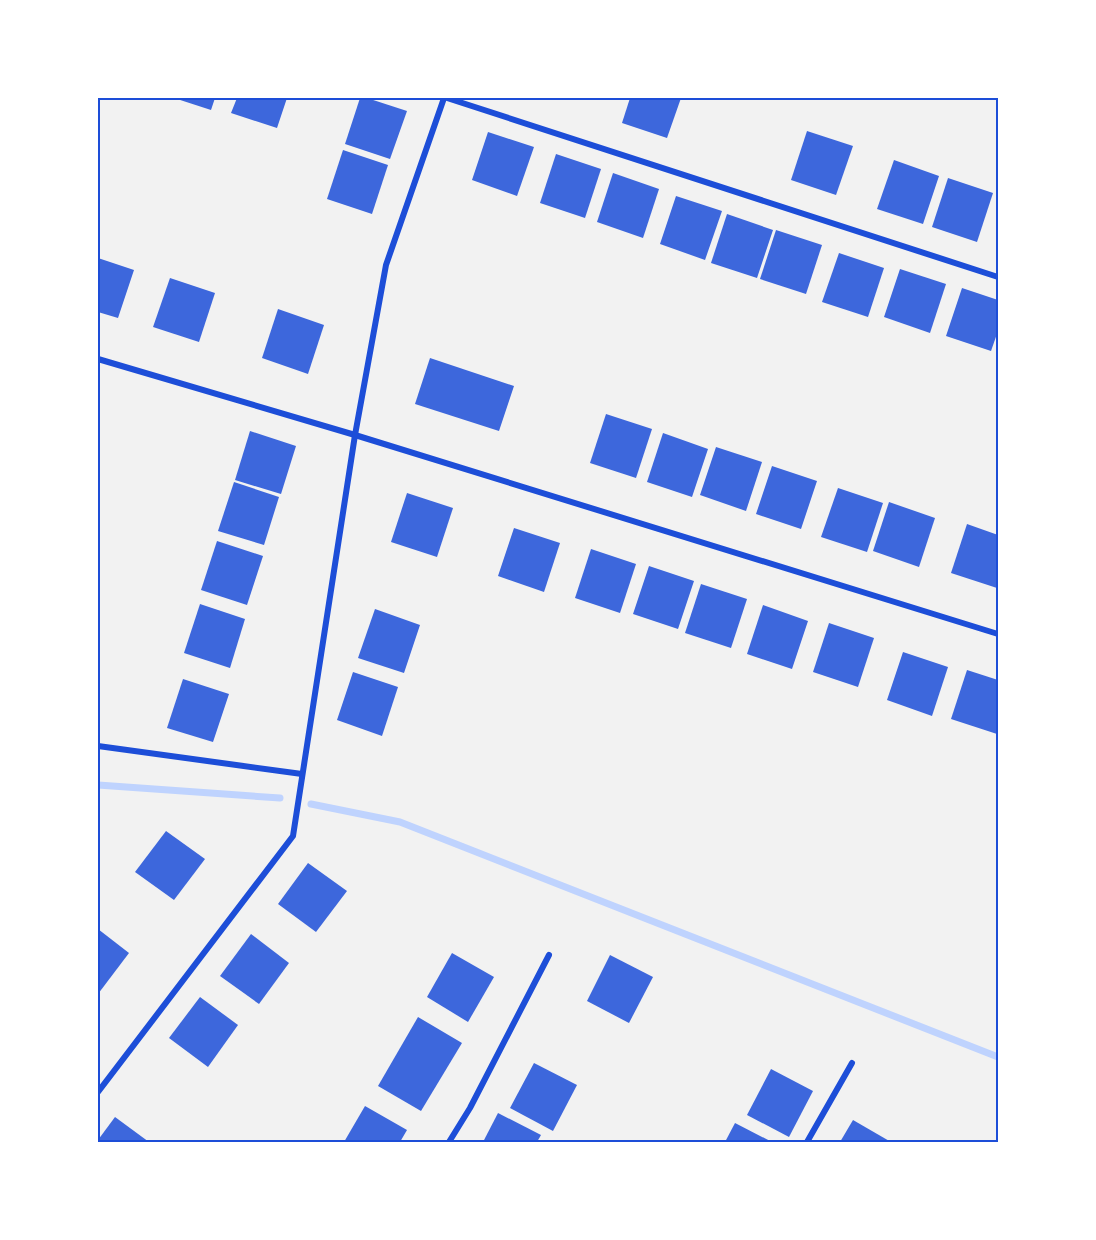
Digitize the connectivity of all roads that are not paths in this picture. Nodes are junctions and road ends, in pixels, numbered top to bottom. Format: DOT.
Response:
graph roads {
  1 [pos="445,98"];
  2 [pos="999,277"];
  3 [pos="98,359"];
  4 [pos="355,435"];
  5 [pos="999,634"];
  6 [pos="98,746"];
  7 [pos="302,774"];
  8 [pos="549,955"];
  9 [pos="852,1063"];
  10 [pos="98,1092"];
  11 [pos="449,1143"];
  12 [pos="807,1143"];
  1 -- 2 [label="street"];
  1 -- 4 [label="street"];
  3 -- 4 [label="street"];
  4 -- 5 [label="street"];
  4 -- 7 [label="street"];
  6 -- 7 [label="street"];
  7 -- 10 [label="street"];
  8 -- 11 [label="street"];
  9 -- 12 [label="street"];
}
